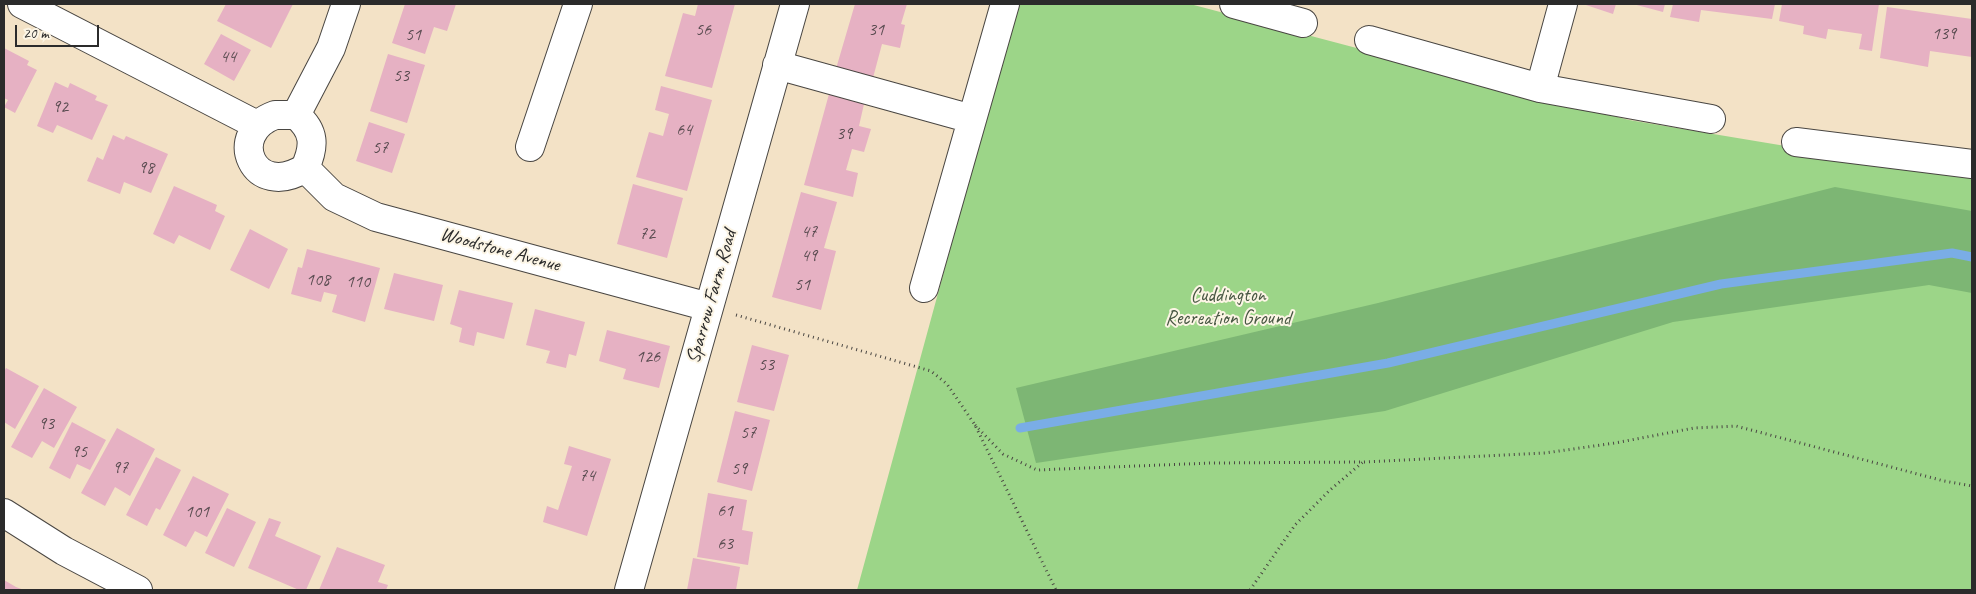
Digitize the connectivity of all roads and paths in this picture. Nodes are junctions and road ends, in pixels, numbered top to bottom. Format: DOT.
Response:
graph roads {
  1 [pos="22,4"];
  2 [pos="346,4"];
  3 [pos="578,4"];
  4 [pos="1005,4"];
  5 [pos="1234,4"];
  6 [pos="1563,4"];
  7 [pos="790,5"];
  8 [pos="1303,23"];
  9 [pos="1369,40"];
  10 [pos="777,65"];
  11 [pos="1540,88"];
  12 [pos="296,115"];
  13 [pos="972,119"];
  14 [pos="1711,119"];
  15 [pos="257,125"];
  16 [pos="1796,142"];
  17 [pos="530,147"];
  18 [pos="1972,164"];
  19 [pos="305,168"];
  20 [pos="924,288"];
  21 [pos="709,307"];
  22 [pos="975,425"];
  23 [pos="1363,462"];
  24 [pos="1972,486"];
  25 [pos="4,513"];
  26 [pos="138,590"];
  27 [pos="629,590"];
  28 [pos="1056,590"];
  29 [pos="1250,590"];
  1 -- 15 [label="street"];
  2 -- 12 [label="street"];
  3 -- 17 [label="street"];
  4 -- 13 [label="street"];
  5 -- 8 [label="street"];
  6 -- 11 [label="street"];
  7 -- 10 [label="street, Sparrow Farm Road"];
  9 -- 11 [label="street"];
  10 -- 13 [label="street"];
  10 -- 21 [label="street, Sparrow Farm Road"];
  11 -- 14 [label="street"];
  12 -- 15 [label="street"];
  12 -- 19 [label="street"];
  13 -- 20 [label="street"];
  15 -- 19 [label="street"];
  16 -- 18 [label="street"];
  19 -- 21 [label="street, Woodstone Avenue"];
  21 -- 22 [label="path"];
  21 -- 27 [label="street, Sparrow Farm Road"];
  22 -- 23 [label="path"];
  22 -- 28 [label="path"];
  23 -- 24 [label="path"];
  23 -- 29 [label="path"];
  25 -- 26 [label="street"];
}
